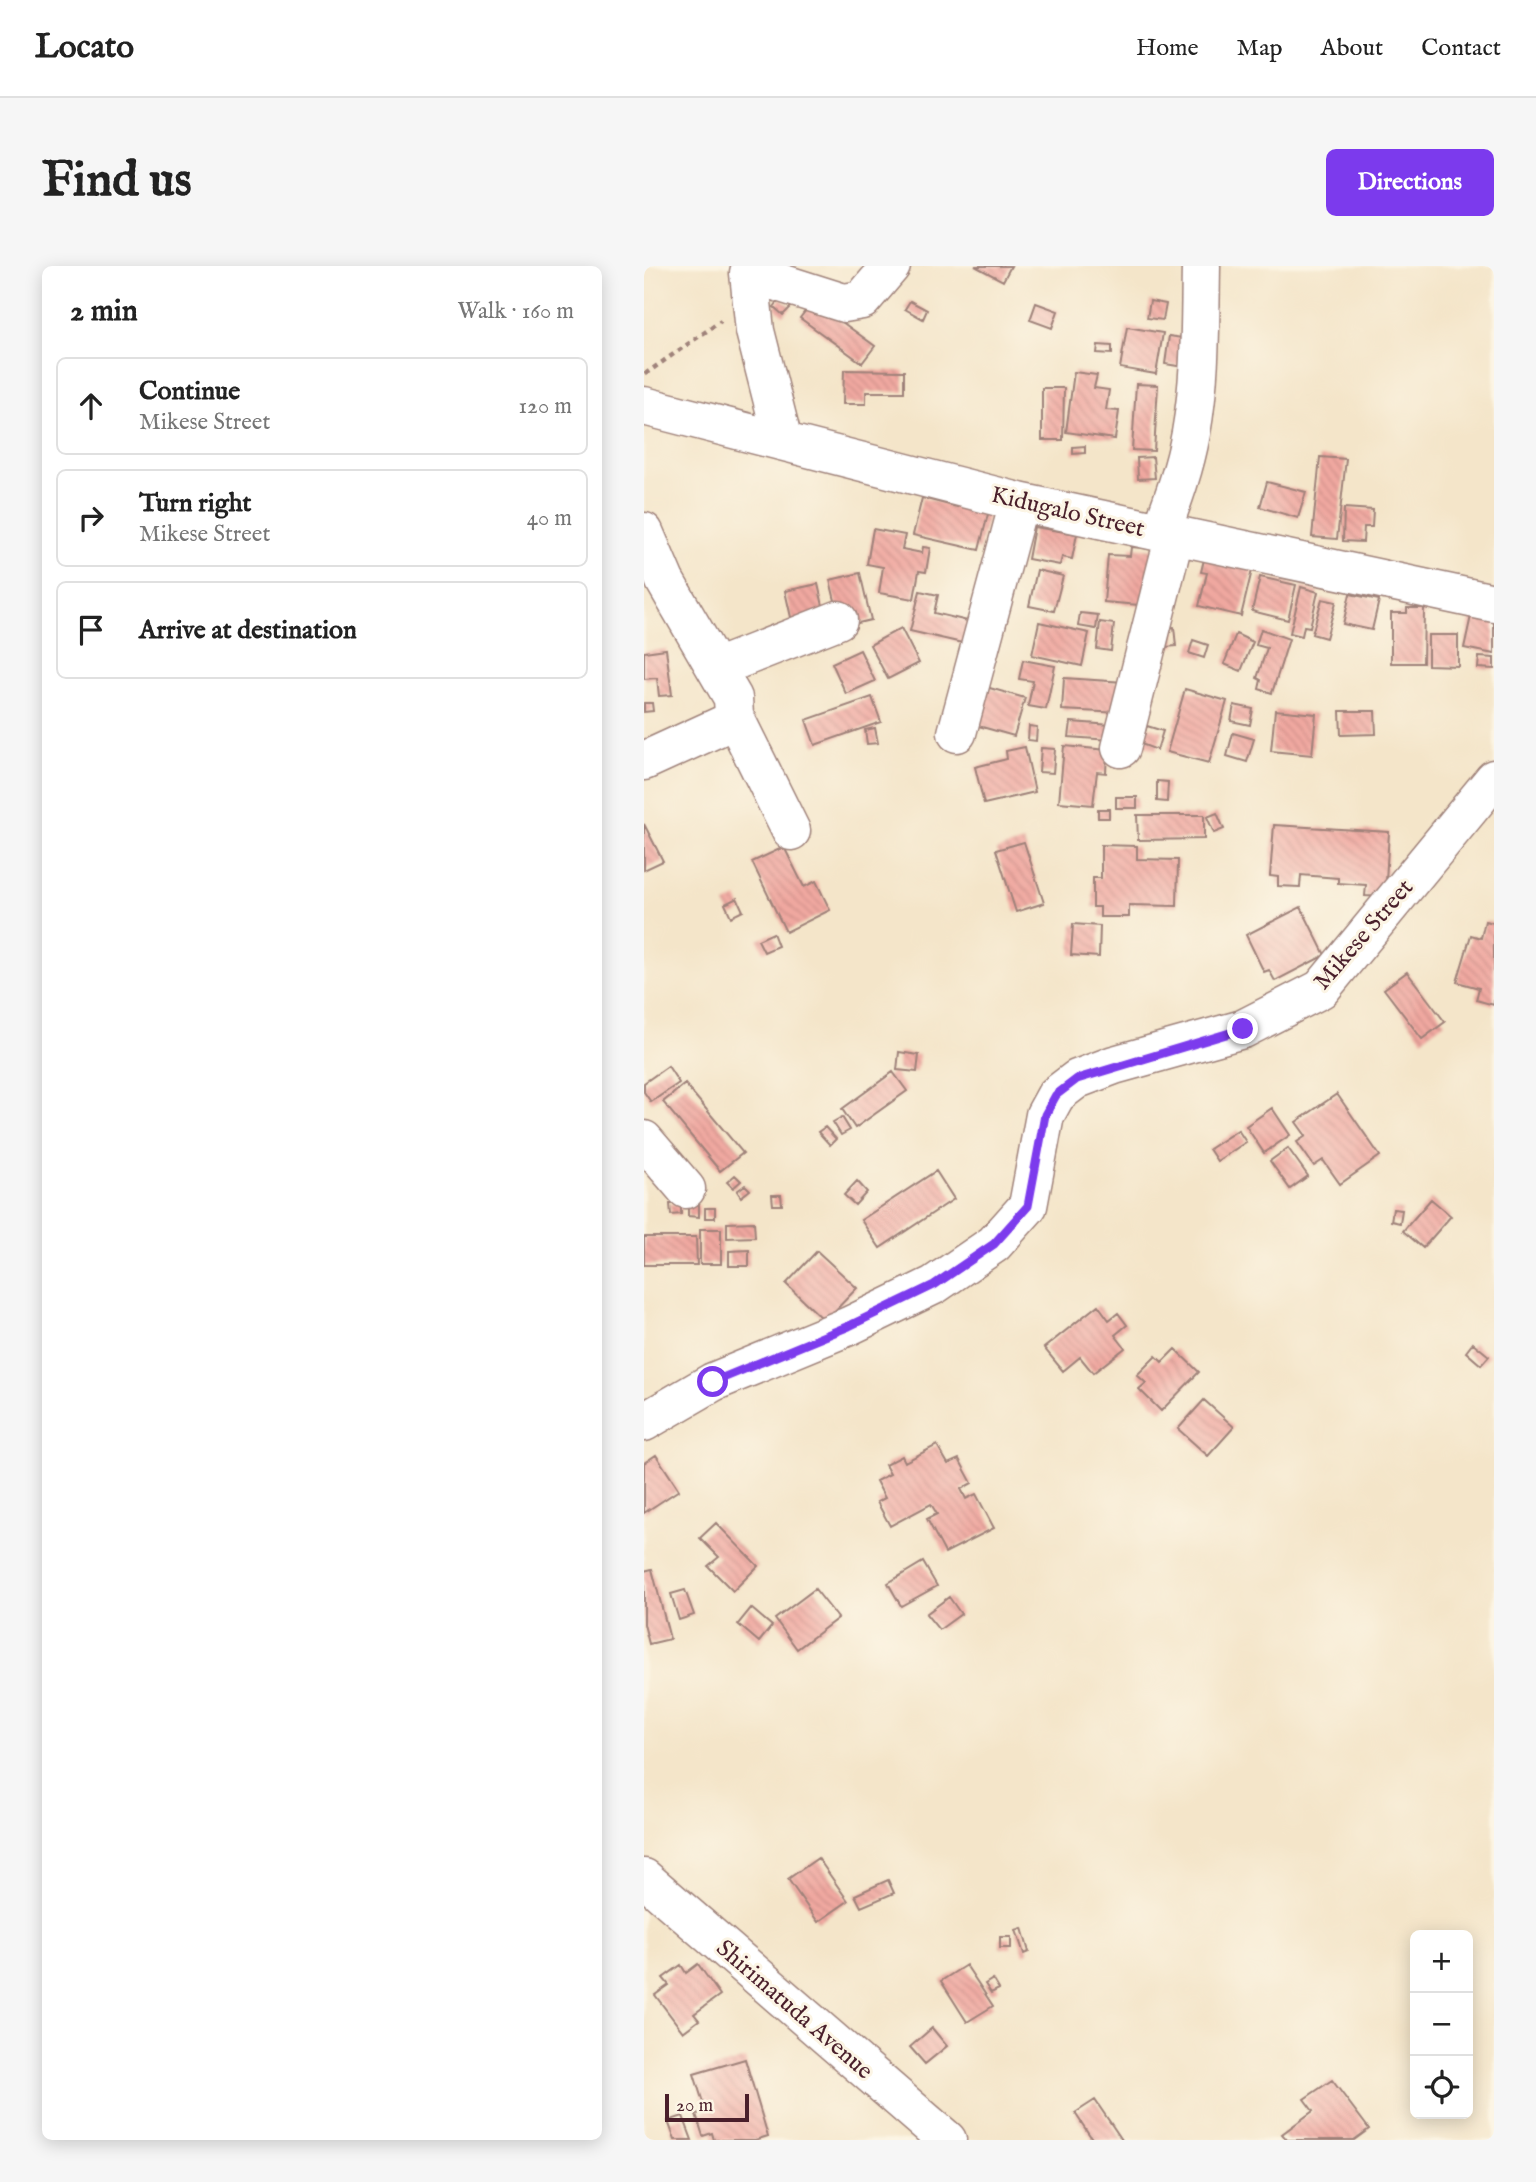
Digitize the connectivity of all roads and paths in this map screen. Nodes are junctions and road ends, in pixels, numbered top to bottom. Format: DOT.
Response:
graph roads {
  1 [pos="891,266"];
  2 [pos="1201,266"];
  3 [pos="750,279"];
  4 [pos="644,374"];
  5 [pos="644,406"];
  6 [pos="783,441"];
  7 [pos="1019,502"];
  8 [pos="644,532"];
  9 [pos="1168,533"];
  10 [pos="1494,603"];
  11 [pos="838,620"];
  12 [pos="716,668"];
  13 [pos="734,716"];
  14 [pos="957,733"];
  15 [pos="1121,748"];
  16 [pos="644,761"];
  17 [pos="1494,779"];
  18 [pos="791,831"];
  19 [pos="644,1140"];
  20 [pos="686,1189"];
  21 [pos="644,1423"];
  22 [pos="651,1897"];
  23 [pos="931,2137"];
  1 -- 3 [label="street"];
  2 -- 9 [label="street"];
  3 -- 4 [label="path"];
  3 -- 6 [label="street"];
  5 -- 6 [label="street, Kidugalo Street"];
  6 -- 7 [label="street, Kidugalo Street"];
  7 -- 9 [label="street, Kidugalo Street"];
  7 -- 14 [label="street"];
  8 -- 12 [label="street"];
  9 -- 10 [label="street, Kidugalo Street"];
  9 -- 15 [label="street"];
  11 -- 12 [label="street"];
  12 -- 13 [label="street"];
  13 -- 16 [label="street"];
  13 -- 18 [label="street"];
  17 -- 21 [label="street, Mikese Street"];
  19 -- 20 [label="street"];
  22 -- 23 [label="street, Shirimatuda Avenue"];
}
